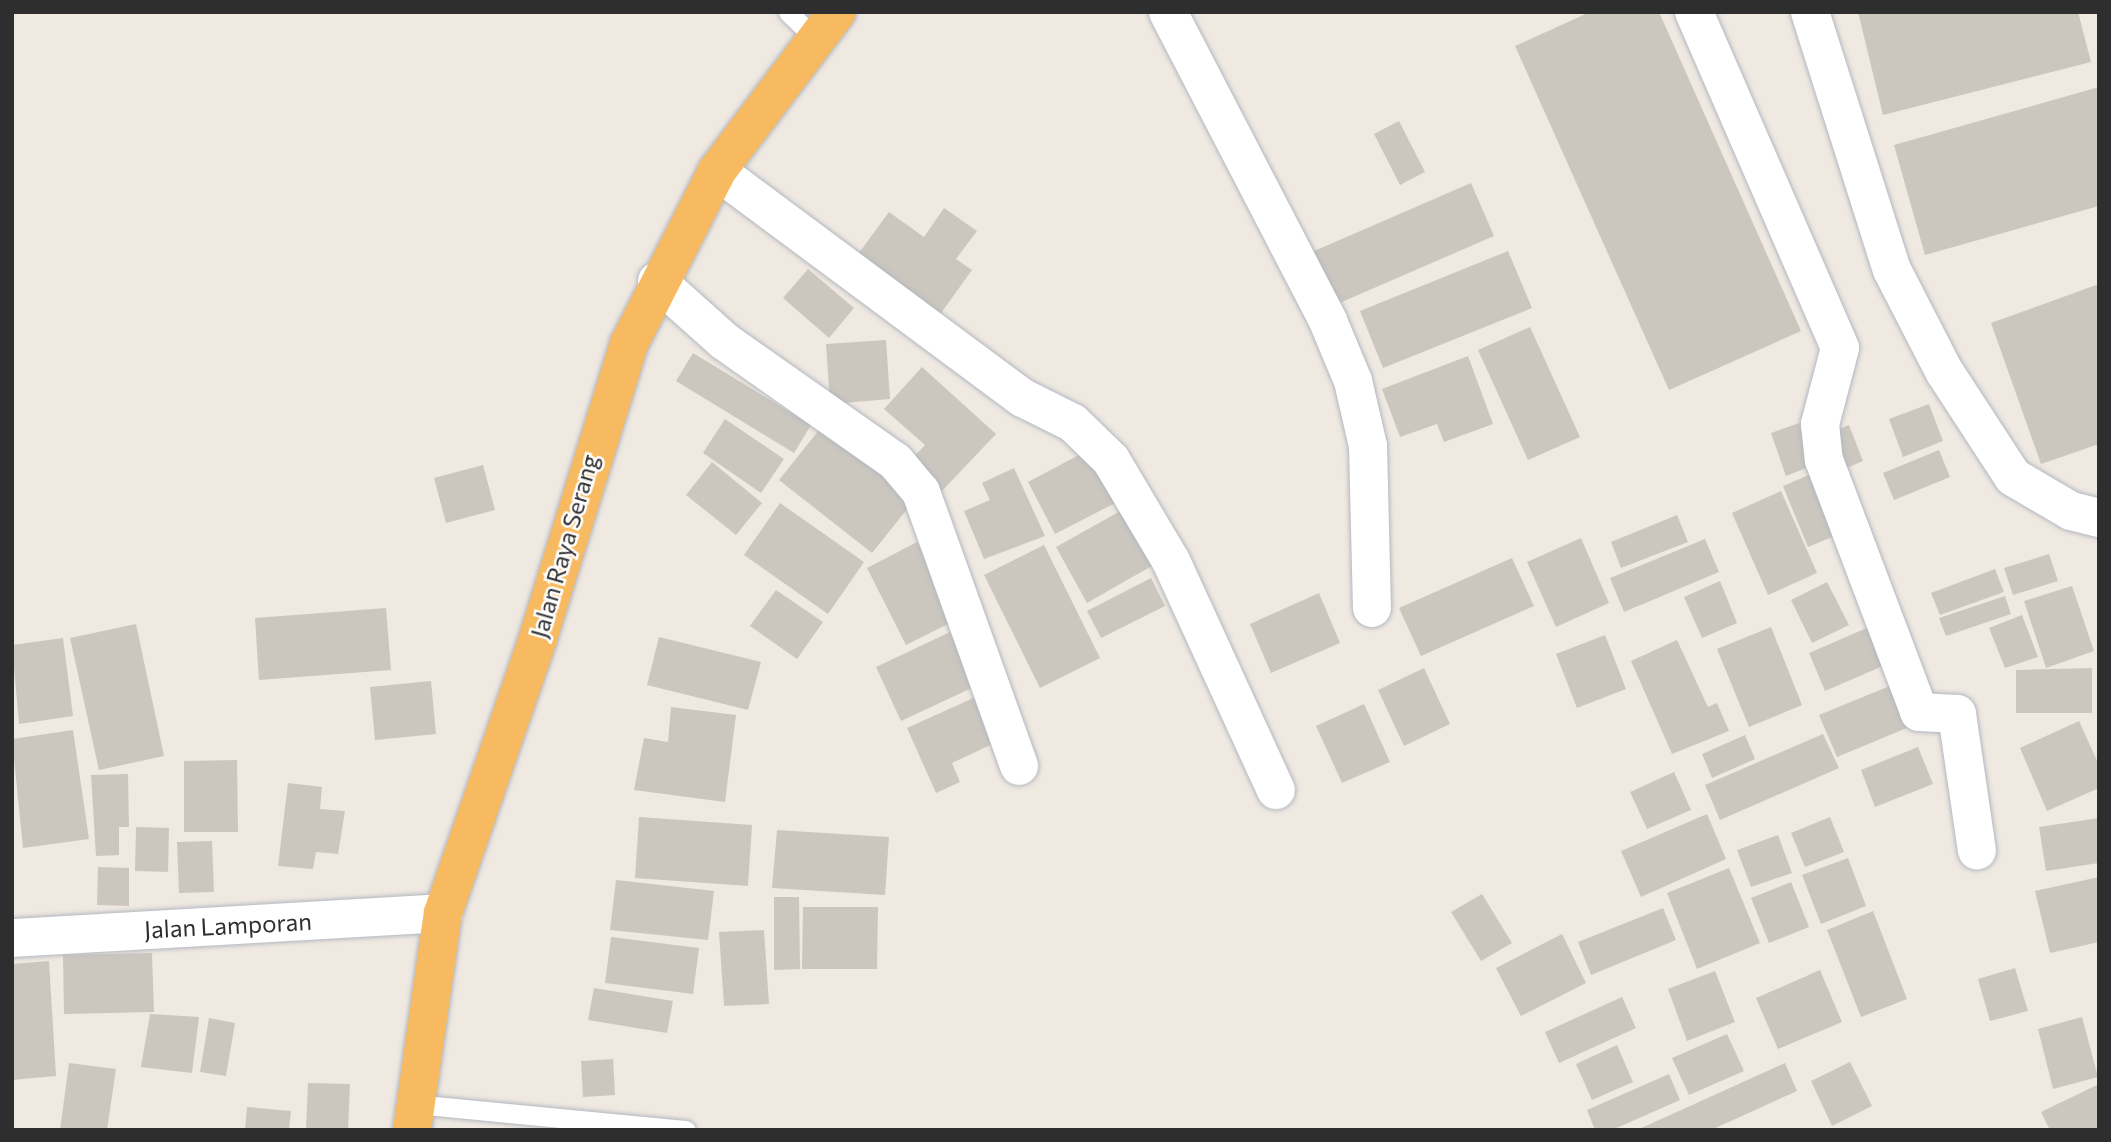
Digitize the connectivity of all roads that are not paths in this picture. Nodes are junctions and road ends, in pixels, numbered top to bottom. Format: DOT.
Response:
graph roads {
  1 [pos="788,12"];
  2 [pos="1168,12"];
  3 [pos="1694,12"];
  4 [pos="1810,12"];
  5 [pos="826,25"];
  6 [pos="717,171"];
  7 [pos="657,281"];
  8 [pos="2099,517"];
  9 [pos="1372,608"];
  10 [pos="1018,765"];
  11 [pos="1276,790"];
  12 [pos="1977,851"];
  13 [pos="443,913"];
  14 [pos="12,938"];
  15 [pos="413,1117"];
  16 [pos="686,1130"];
  1 -- 5 [label="lane"];
  2 -- 9 [label="street"];
  3 -- 12 [label="street"];
  4 -- 8 [label="street"];
  5 -- 6 [label="highway, Jalan Raya Serang"];
  6 -- 7 [label="highway, Jalan Raya Serang"];
  6 -- 11 [label="street"];
  7 -- 10 [label="street"];
  7 -- 13 [label="highway, Jalan Raya Serang"];
  13 -- 14 [label="street, Jalan Lamporan"];
  13 -- 15 [label="highway, Jalan Raya Serang"];
  15 -- 16 [label="lane"];
}
